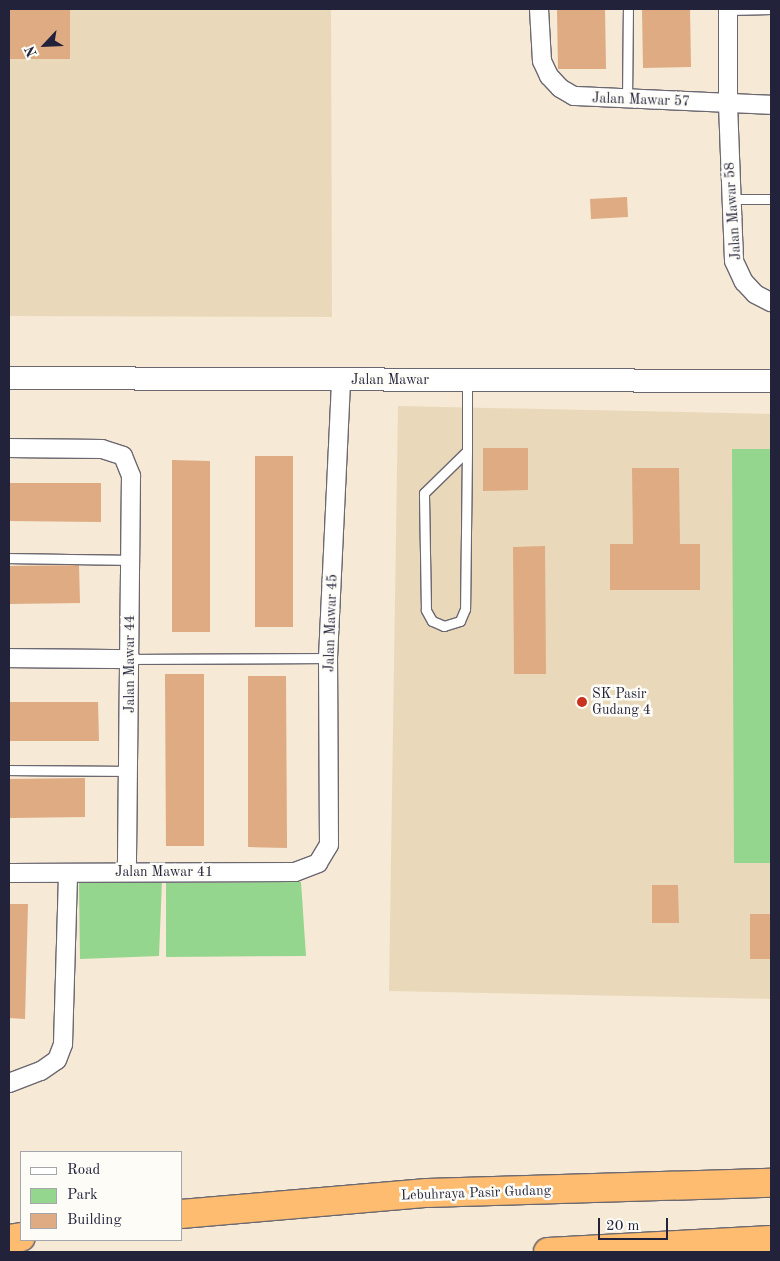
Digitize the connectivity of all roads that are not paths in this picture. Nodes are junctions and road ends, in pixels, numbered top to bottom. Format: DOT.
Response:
graph roads {
  1 [pos="540,9"];
  2 [pos="628,9"];
  3 [pos="728,9"];
  4 [pos="771,9"];
  5 [pos="627,100"];
  6 [pos="728,104"];
  7 [pos="771,105"];
  8 [pos="730,199"];
  9 [pos="771,199"];
  10 [pos="771,302"];
  11 [pos="9,378"];
  12 [pos="341,380"];
  13 [pos="467,380"];
  14 [pos="771,381"];
  15 [pos="9,448"];
  16 [pos="467,451"];
  17 [pos="9,558"];
  18 [pos="131,560"];
  19 [pos="9,658"];
  20 [pos="328,658"];
  21 [pos="131,660"];
  22 [pos="9,770"];
  23 [pos="129,771"];
  24 [pos="318,863"];
  25 [pos="127,872"];
  26 [pos="9,873"];
  27 [pos="68,873"];
  28 [pos="9,1083"];
  29 [pos="771,1183"];
  30 [pos="182,1214"];
  31 [pos="771,1240"];
  32 [pos="548,1252"];
  1 -- 5 [label="street, Jalan Mawar 57"];
  2 -- 5 [label="lane"];
  3 -- 4 [label="lane"];
  3 -- 6 [label="street, Jalan Mawar 58"];
  5 -- 6 [label="street, Jalan Mawar 57"];
  6 -- 7 [label="street, Jalan Mawar 57"];
  6 -- 8 [label="street, Jalan Mawar 58"];
  8 -- 9 [label="lane"];
  8 -- 10 [label="street, Jalan Mawar 58"];
  11 -- 12 [label="street, Jalan Mawar"];
  12 -- 13 [label="street, Jalan Mawar"];
  12 -- 20 [label="street, Jalan Mawar 45"];
  13 -- 14 [label="street, Jalan Mawar"];
  13 -- 16 [label="lane"];
  15 -- 18 [label="street, Jalan Mawar 44"];
  16 -- 16 [label="lane"];
  17 -- 18 [label="lane"];
  18 -- 21 [label="street, Jalan Mawar 44"];
  19 -- 21 [label="street"];
  20 -- 21 [label="lane"];
  20 -- 24 [label="street, Jalan Mawar 45"];
  21 -- 23 [label="street, Jalan Mawar 44"];
  22 -- 23 [label="lane"];
  23 -- 25 [label="street, Jalan Mawar 44"];
  24 -- 25 [label="street, Jalan Mawar 41"];
  25 -- 27 [label="street, Jalan Mawar 41"];
  26 -- 27 [label="street, Jalan Mawar 41"];
  27 -- 28 [label="street"];
  29 -- 30 [label="highway, Lebuhraya Pasir Gudang"];
  31 -- 32 [label="highway"];
}
